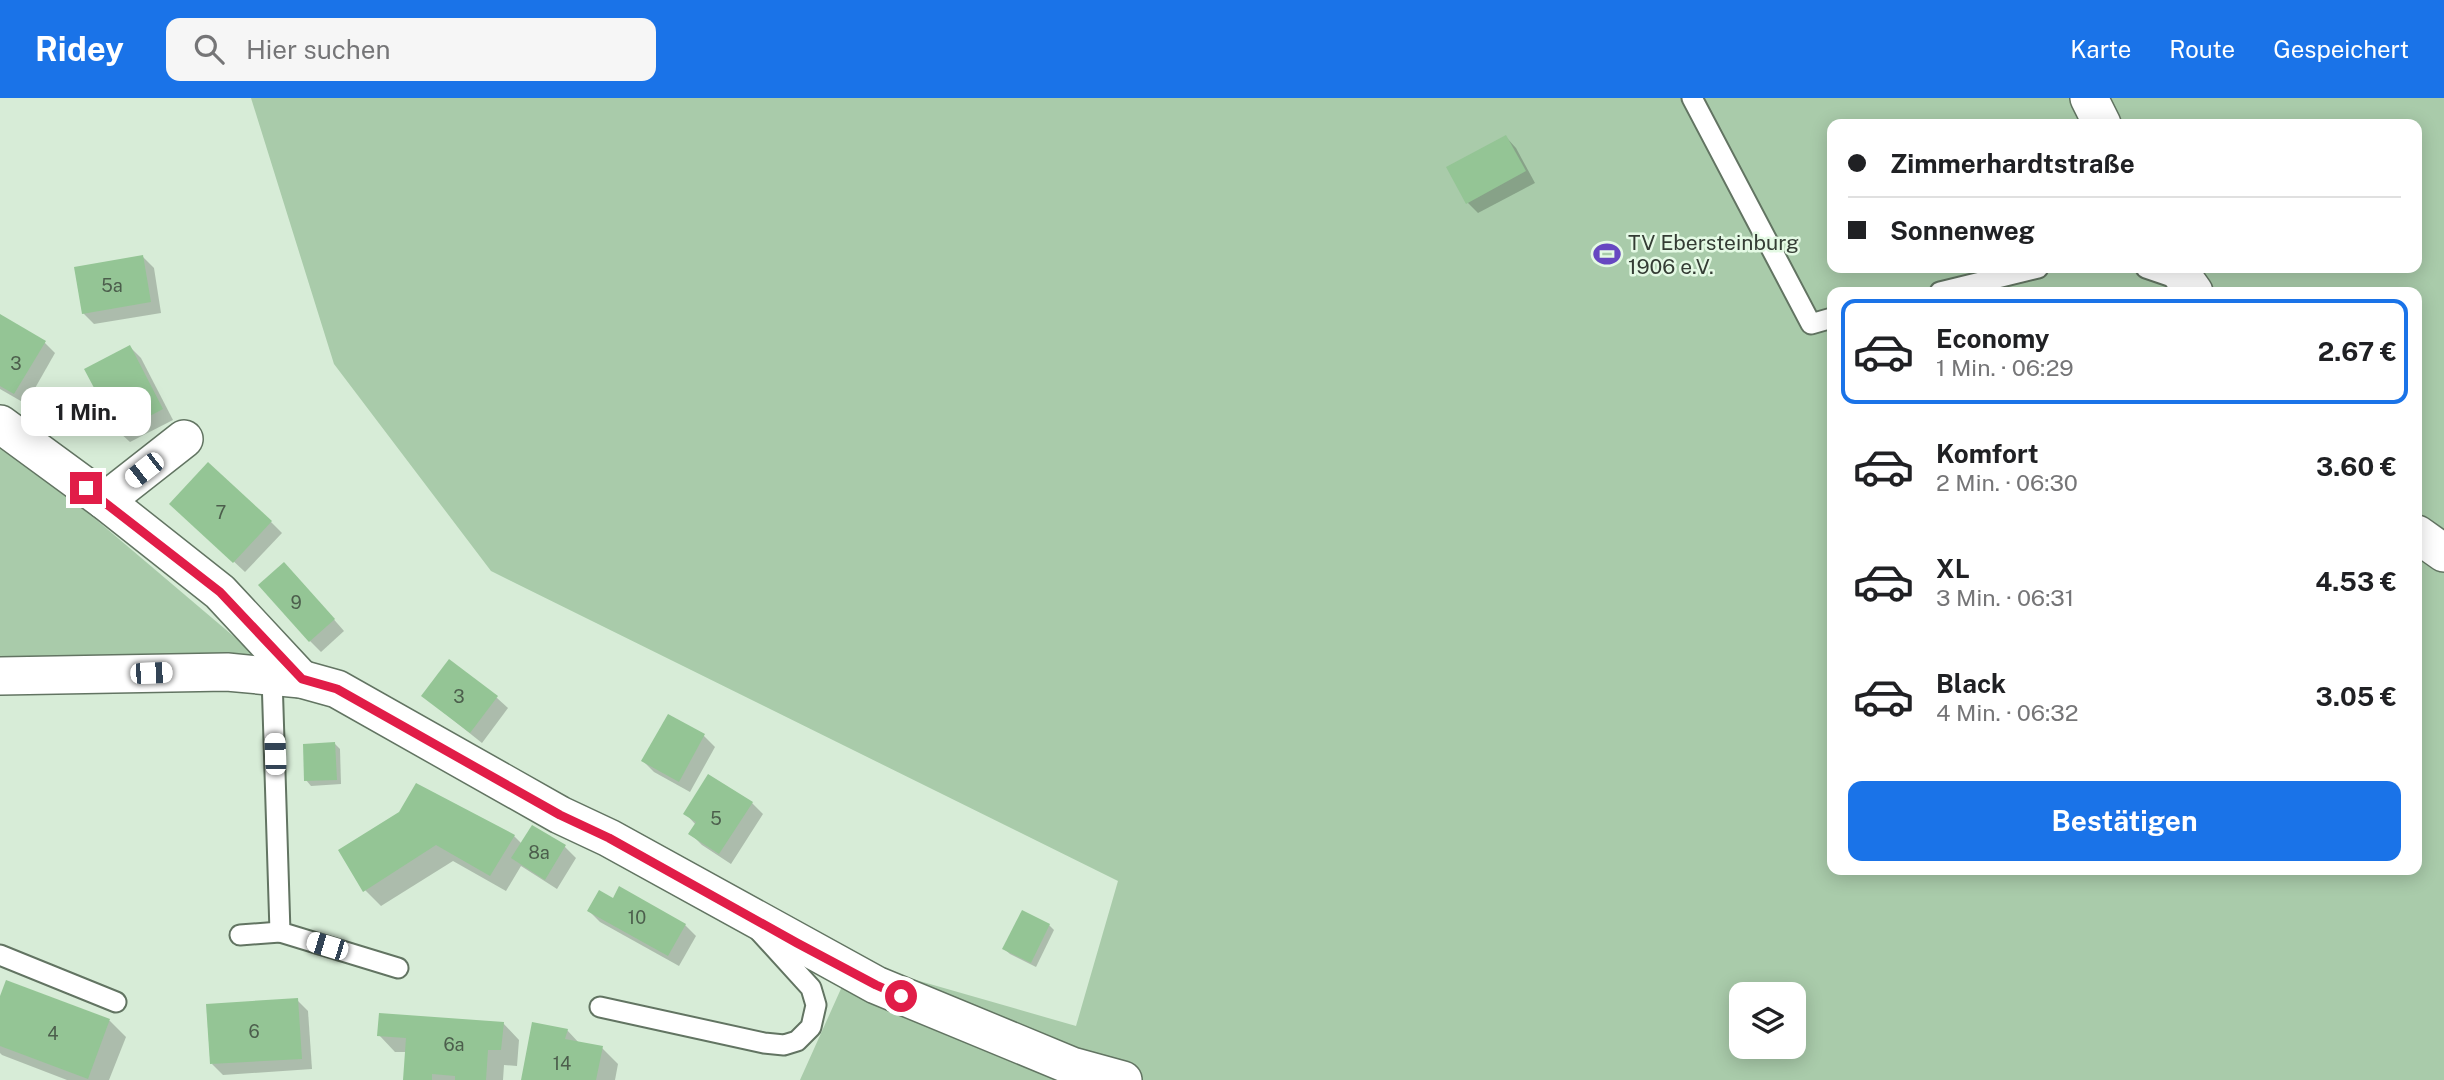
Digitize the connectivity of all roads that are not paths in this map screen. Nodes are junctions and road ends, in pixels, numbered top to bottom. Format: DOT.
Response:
graph roads {
  1 [pos="1692,98"];
  2 [pos="2088,98"];
  3 [pos="2099,119"];
  4 [pos="2018,273"];
  5 [pos="2161,273"];
  6 [pos="2185,281"];
  7 [pos="1960,287"];
  8 [pos="1827,319"];
  9 [pos="0,424"];
  10 [pos="184,439"];
  11 [pos="105,501"];
  12 [pos="2422,537"];
  13 [pos="2444,552"];
  14 [pos="0,676"];
  15 [pos="287,678"];
  16 [pos="737,908"];
  17 [pos="280,932"];
  18 [pos="240,935"];
  19 [pos="0,955"];
  20 [pos="398,968"];
  21 [pos="116,1002"];
  22 [pos="600,1007"];
  23 [pos="1123,1080"];
  1 -- 8 [label="lane"];
  2 -- 3 [label="street"];
  4 -- 7 [label="lane"];
  5 -- 6 [label="lane"];
  9 -- 11 [label="street"];
  10 -- 11 [label="street"];
  11 -- 15 [label="street"];
  12 -- 13 [label="street"];
  14 -- 15 [label="street"];
  15 -- 16 [label="street"];
  15 -- 17 [label="lane"];
  16 -- 22 [label="lane"];
  16 -- 23 [label="street"];
  17 -- 18 [label="lane"];
  17 -- 20 [label="lane"];
  19 -- 21 [label="lane"];
}
